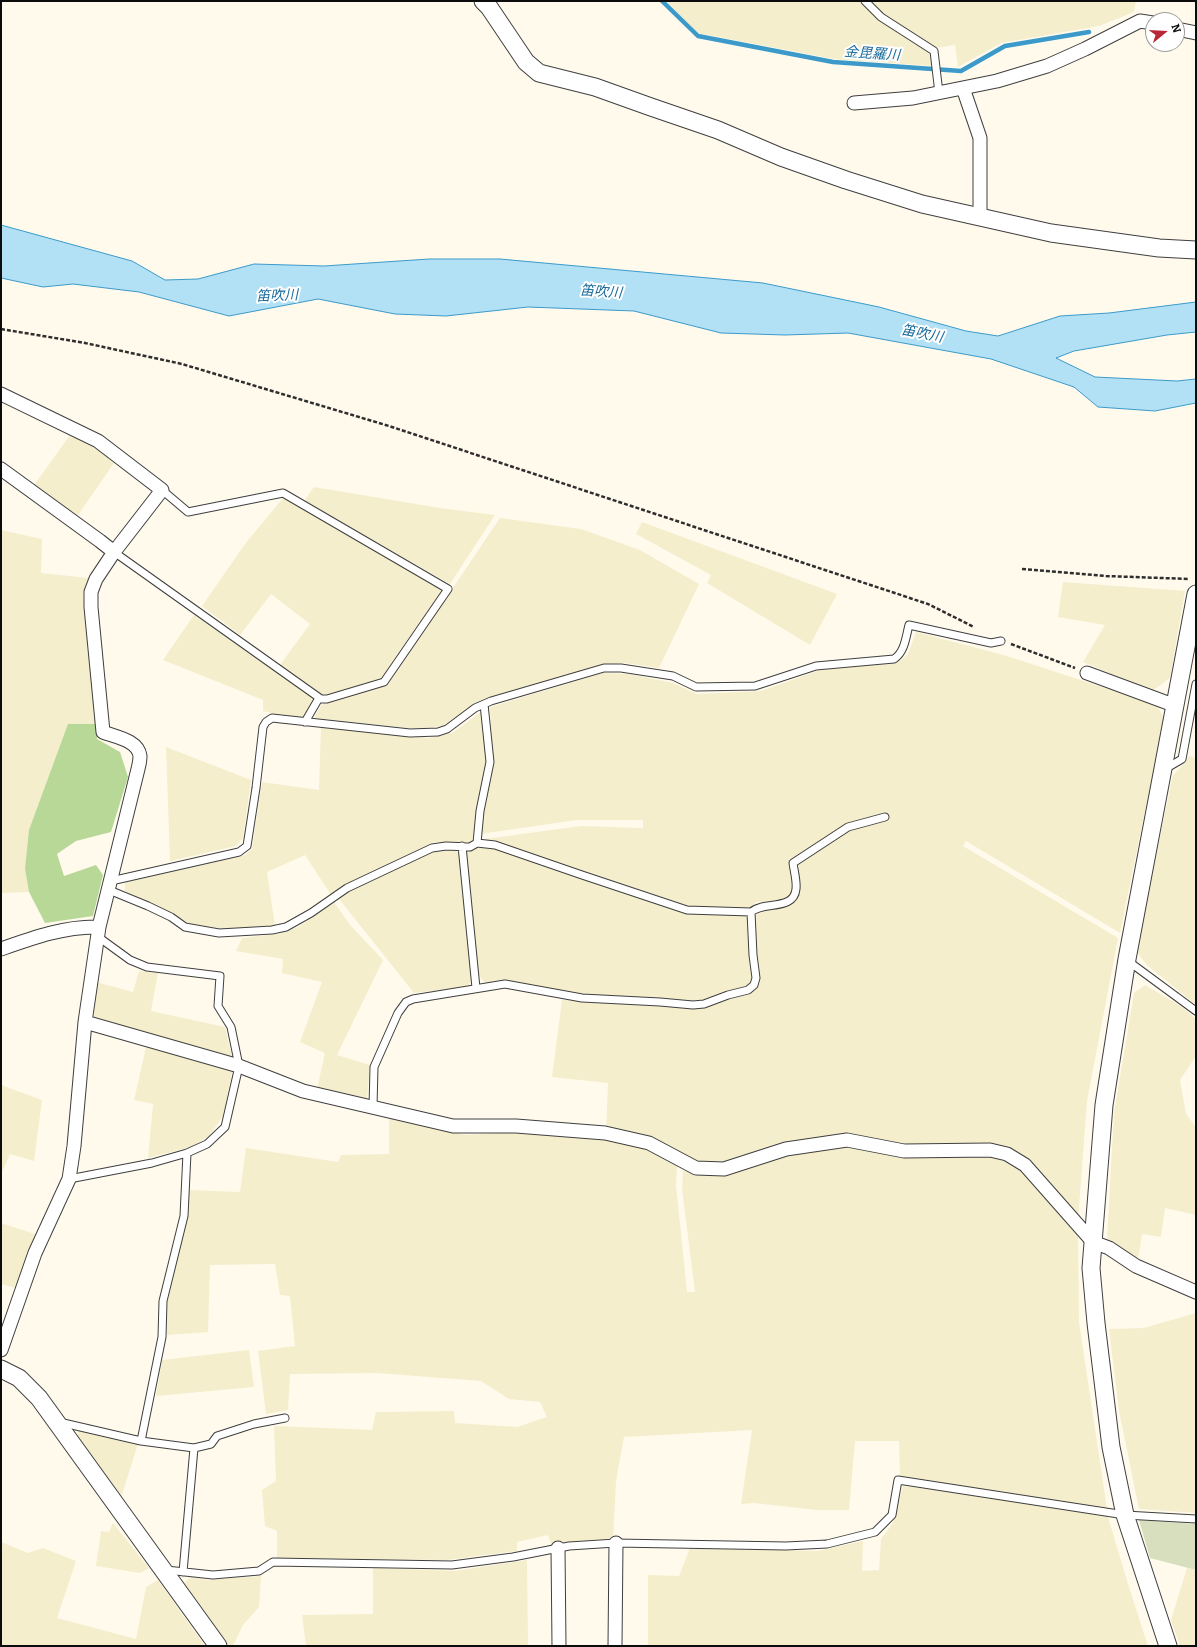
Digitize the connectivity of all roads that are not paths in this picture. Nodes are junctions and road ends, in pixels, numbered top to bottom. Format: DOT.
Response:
graph roads {
  1 [pos="482,1"];
  2 [pos="865,1"];
  3 [pos="1145,22"];
  4 [pos="1185,31"];
  5 [pos="1196,33"];
  6 [pos="963,88"];
  7 [pos="939,93"];
  8 [pos="854,103"];
  9 [pos="980,218"];
  10 [pos="1196,250"];
  11 [pos="1,394"];
  12 [pos="1,469"];
  13 [pos="162,490"];
  14 [pos="114,552"];
  15 [pos="1196,594"];
  16 [pos="1001,641"];
  17 [pos="1087,673"];
  18 [pos="1196,684"];
  19 [pos="318,698"];
  20 [pos="484,704"];
  21 [pos="1176,706"];
  22 [pos="306,722"];
  23 [pos="1163,770"];
  24 [pos="885,818"];
  25 [pos="477,843"];
  26 [pos="462,846"];
  27 [pos="110,885"];
  28 [pos="751,912"];
  29 [pos="98,932"];
  30 [pos="1,949"];
  31 [pos="1126,959"];
  32 [pos="476,988"];
  33 [pos="1196,1011"];
  34 [pos="85,1022"];
  35 [pos="239,1066"];
  36 [pos="373,1107"];
  37 [pos="187,1153"];
  38 [pos="69,1179"];
  39 [pos="1093,1242"];
  40 [pos="1196,1292"];
  41 [pos="1,1350"];
  42 [pos="1,1369"];
  43 [pos="285,1418"];
  44 [pos="57,1421"];
  45 [pos="141,1441"];
  46 [pos="194,1448"];
  47 [pos="1124,1515"];
  48 [pos="1196,1519"];
  49 [pos="616,1543"];
  50 [pos="558,1548"];
  51 [pos="162,1569"];
  52 [pos="183,1572"];
  53 [pos="218,1646"];
  54 [pos="559,1646"];
  55 [pos="615,1646"];
  56 [pos="1168,1646"];
  1 -- 9 [label="street"];
  2 -- 7 [label="lane"];
  3 -- 6 [label="street"];
  4 -- 5 [label="street"];
  6 -- 7 [label="street"];
  6 -- 9 [label="street"];
  7 -- 8 [label="street"];
  9 -- 10 [label="street"];
  11 -- 13 [label="street"];
  12 -- 14 [label="street"];
  13 -- 14 [label="street"];
  13 -- 19 [label="lane"];
  14 -- 19 [label="lane"];
  14 -- 27 [label="street"];
  15 -- 21 [label="street"];
  16 -- 20 [label="lane"];
  17 -- 21 [label="street"];
  18 -- 23 [label="lane"];
  19 -- 22 [label="lane"];
  20 -- 22 [label="lane"];
  20 -- 25 [label="lane"];
  21 -- 23 [label="street"];
  22 -- 27 [label="lane"];
  23 -- 31 [label="street"];
  24 -- 28 [label="lane"];
  25 -- 26 [label="lane"];
  25 -- 28 [label="lane"];
  26 -- 27 [label="lane"];
  26 -- 32 [label="lane"];
  27 -- 29 [label="street"];
  28 -- 32 [label="lane"];
  29 -- 30 [label="street"];
  29 -- 34 [label="street"];
  29 -- 35 [label="lane"];
  31 -- 33 [label="lane"];
  31 -- 39 [label="street"];
  32 -- 36 [label="lane"];
  34 -- 35 [label="street"];
  34 -- 38 [label="street"];
  35 -- 36 [label="street"];
  35 -- 37 [label="lane"];
  36 -- 39 [label="street"];
  37 -- 38 [label="lane"];
  37 -- 45 [label="lane"];
  38 -- 41 [label="street"];
  39 -- 40 [label="street"];
  39 -- 47 [label="street"];
  42 -- 44 [label="street"];
  43 -- 46 [label="lane"];
  44 -- 45 [label="lane"];
  44 -- 51 [label="street"];
  45 -- 46 [label="lane"];
  46 -- 52 [label="lane"];
  47 -- 48 [label="lane"];
  47 -- 49 [label="lane"];
  47 -- 56 [label="street"];
  49 -- 50 [label="lane"];
  49 -- 55 [label="street"];
  50 -- 52 [label="lane"];
  50 -- 54 [label="street"];
  51 -- 52 [label="lane"];
  51 -- 53 [label="street"];
}
